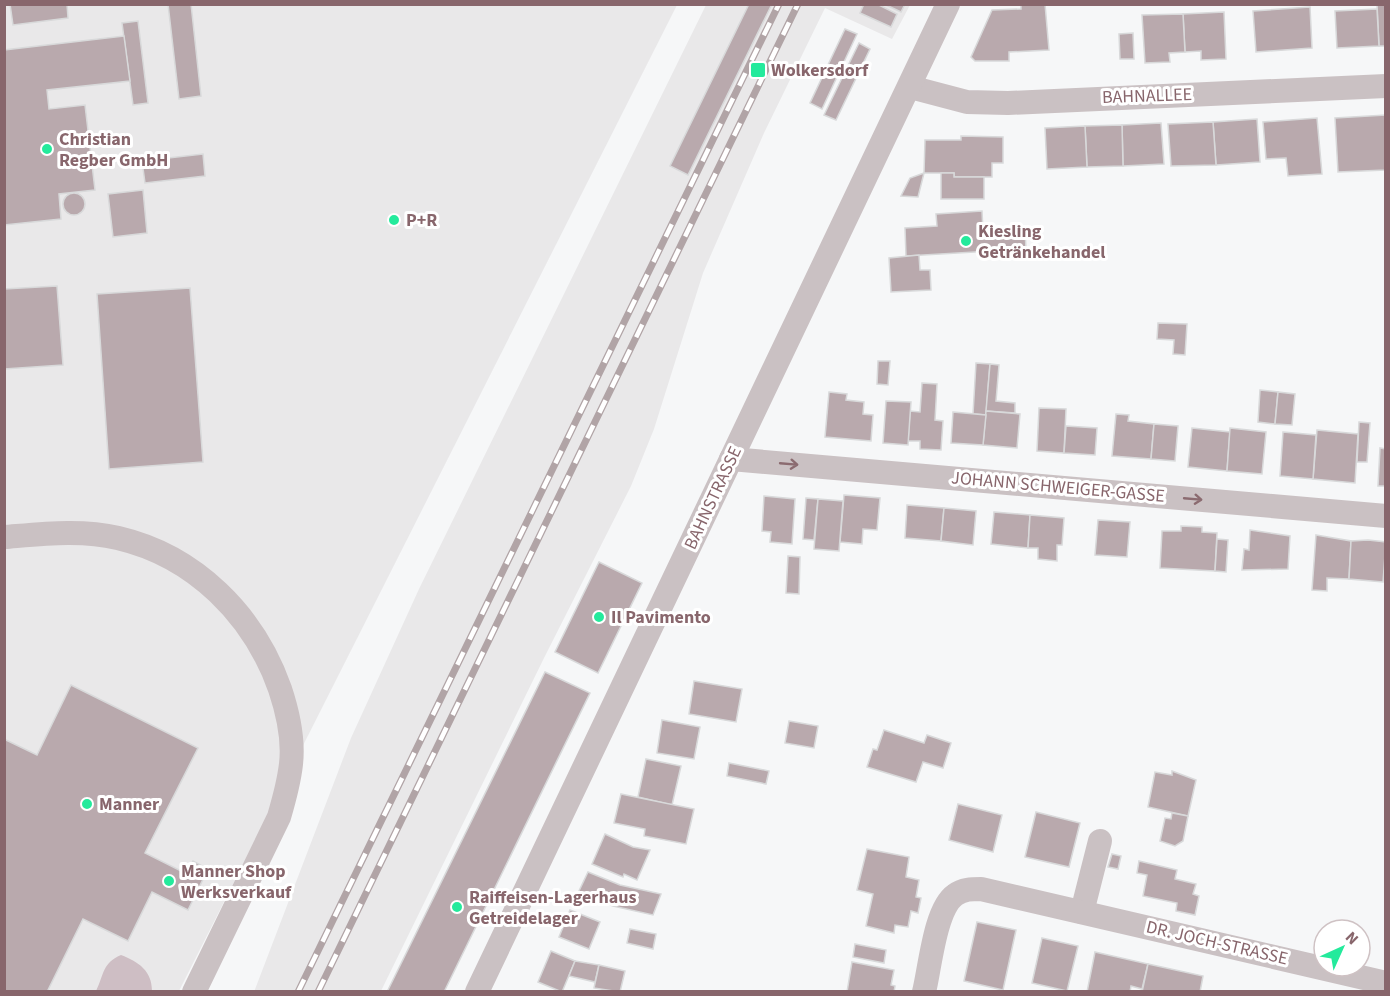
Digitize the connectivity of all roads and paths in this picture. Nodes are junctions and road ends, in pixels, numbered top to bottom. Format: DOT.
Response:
graph roads {
  1 [pos="948,4"];
  2 [pos="1386,86"];
  3 [pos="909,87"];
  4 [pos="731,459"];
  5 [pos="1386,516"];
  6 [pos="4,537"];
  7 [pos="1100,841"];
  8 [pos="1082,912"];
  9 [pos="1386,983"];
  10 [pos="194,992"];
  11 [pos="477,992"];
  12 [pos="924,992"];
  1 -- 3 [label="street, BAHNSTRASSE"];
  2 -- 3 [label="street, BAHNALLEE"];
  3 -- 4 [label="street, BAHNSTRASSE"];
  4 -- 5 [label="street, JOHANN SCHWEIGER-GASSE, one-way"];
  4 -- 11 [label="street, BAHNSTRASSE"];
  6 -- 10 [label="street"];
  7 -- 8 [label="street"];
  8 -- 9 [label="street, DR. JOCH-STRASSE"];
  8 -- 12 [label="street, DR. JOCH-STRASSE"];
}
